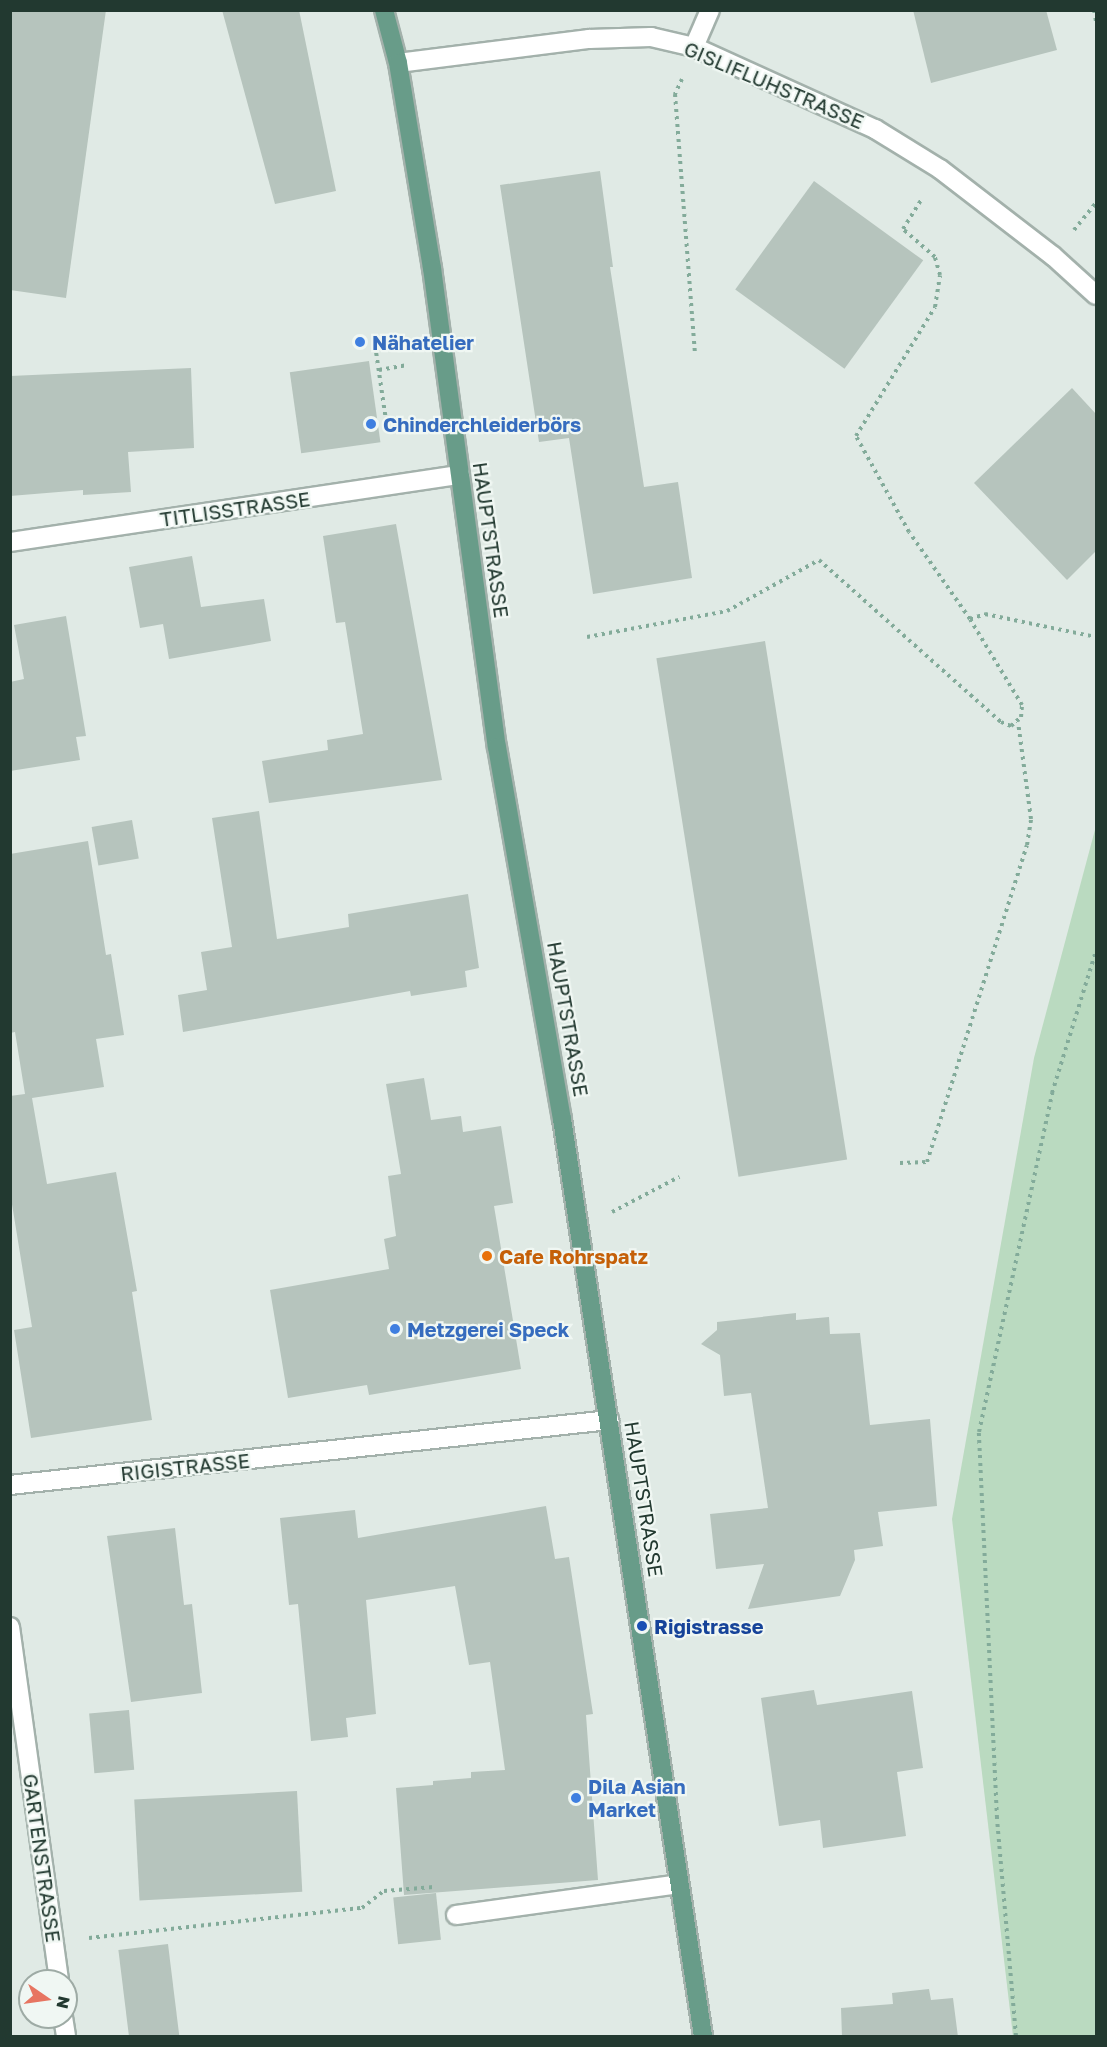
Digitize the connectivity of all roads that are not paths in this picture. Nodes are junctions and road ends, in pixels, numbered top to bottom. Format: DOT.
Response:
graph roads {
  1 [pos="384,10"];
  2 [pos="710,10"];
  3 [pos="694,47"];
  4 [pos="398,63"];
  5 [pos="1096,295"];
  6 [pos="460,475"];
  7 [pos="10,542"];
  8 [pos="609,1420"];
  9 [pos="10,1485"];
  10 [pos="10,1627"];
  11 [pos="680,1884"];
  12 [pos="456,1915"];
  13 [pos="56,1969"];
  14 [pos="703,2037"];
  1 -- 4 [label="main road, HAUPTSTRASSE"];
  2 -- 3 [label="street"];
  3 -- 4 [label="street, GISLIFLUHSTRASSE"];
  3 -- 5 [label="street, GISLIFLUHSTRASSE"];
  4 -- 6 [label="main road, HAUPTSTRASSE"];
  6 -- 7 [label="street, TITLISSTRASSE"];
  6 -- 8 [label="main road, HAUPTSTRASSE"];
  8 -- 9 [label="street, RIGISTRASSE"];
  8 -- 11 [label="main road, HAUPTSTRASSE"];
  10 -- 13 [label="street, GARTENSTRASSE"];
  11 -- 12 [label="street"];
  11 -- 14 [label="main road, HAUPTSTRASSE"];
}
